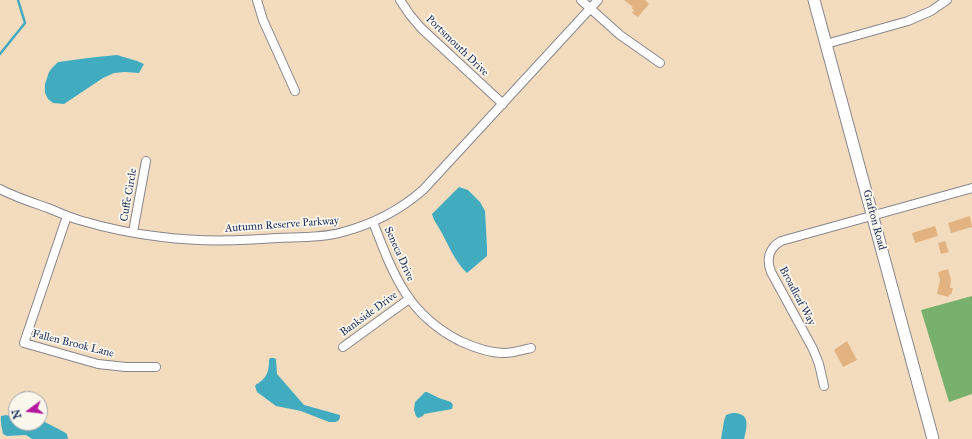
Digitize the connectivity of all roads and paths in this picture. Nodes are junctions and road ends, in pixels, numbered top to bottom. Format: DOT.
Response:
graph roads {
  1 [pos="256,0"];
  2 [pos="400,0"];
  3 [pos="581,0"];
  4 [pos="598,0"];
  5 [pos="814,0"];
  6 [pos="947,0"];
  7 [pos="591,8"];
  8 [pos="826,44"];
  9 [pos="660,63"];
  10 [pos="295,91"];
  11 [pos="502,104"];
  12 [pos="146,161"];
  13 [pos="0,188"];
  14 [pos="972,188"];
  15 [pos="67,216"];
  16 [pos="873,216"];
  17 [pos="373,222"];
  18 [pos="133,232"];
  19 [pos="409,299"];
  20 [pos="343,347"];
  21 [pos="531,348"];
  22 [pos="156,367"];
  23 [pos="824,386"];
  24 [pos="933,439"];
  1 -- 10 [label="street"];
  2 -- 11 [label="street, Portsmouth Drive"];
  3 -- 7 [label="street"];
  4 -- 7 [label="street, Autumn Reserve Parkway"];
  5 -- 8 [label="street, Grafton Road"];
  6 -- 8 [label="street"];
  7 -- 9 [label="street"];
  7 -- 11 [label="street, Autumn Reserve Parkway"];
  8 -- 16 [label="street, Grafton Road"];
  11 -- 17 [label="street, Autumn Reserve Parkway"];
  12 -- 18 [label="street, Cuffe Circle"];
  13 -- 15 [label="street, Autumn Reserve Parkway"];
  14 -- 16 [label="street"];
  15 -- 18 [label="street, Autumn Reserve Parkway"];
  15 -- 22 [label="street, Fallen Brook Lane"];
  16 -- 23 [label="street, Broadleaf Way"];
  16 -- 24 [label="street, Grafton Road"];
  17 -- 18 [label="street, Autumn Reserve Parkway"];
  17 -- 19 [label="street, Seneca Drive"];
  19 -- 20 [label="street, Bankside Drive"];
  19 -- 21 [label="street, Seneca Drive"];
}
